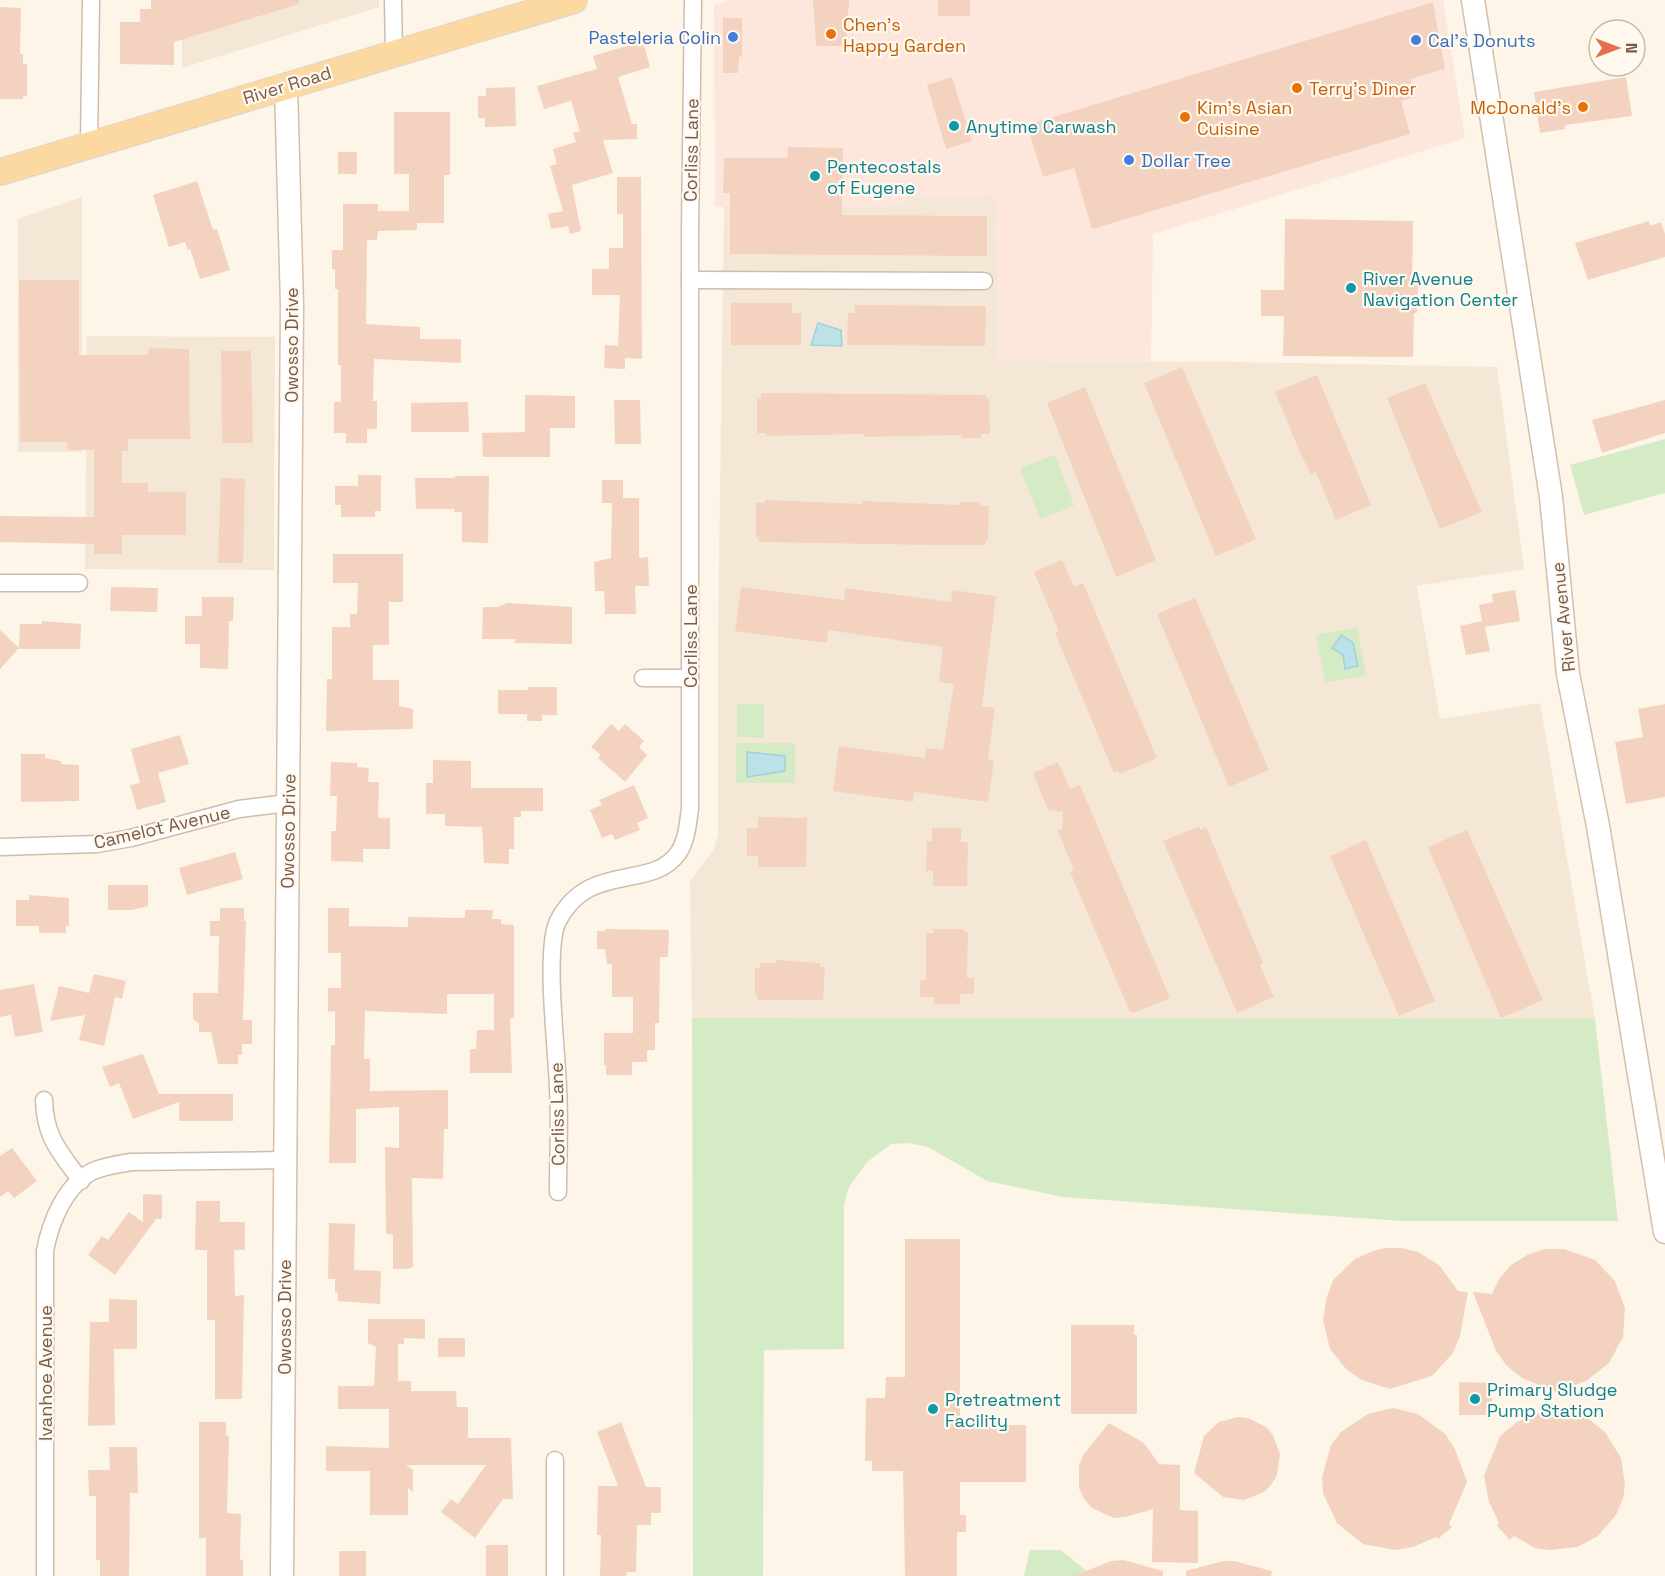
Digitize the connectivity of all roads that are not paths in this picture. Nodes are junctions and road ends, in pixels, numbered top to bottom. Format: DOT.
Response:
graph roads {
  1 [pos="91,0"];
  2 [pos="393,0"];
  3 [pos="574,0"];
  4 [pos="693,0"];
  5 [pos="1473,0"];
  6 [pos="394,54"];
  7 [pos="286,85"];
  8 [pos="89,145"];
  9 [pos="0,172"];
  10 [pos="690,279"];
  11 [pos="984,281"];
  12 [pos="0,583"];
  13 [pos="79,583"];
  14 [pos="643,678"];
  15 [pos="690,678"];
  16 [pos="288,803"];
  17 [pos="0,847"];
  18 [pos="44,1100"];
  19 [pos="285,1160"];
  20 [pos="81,1181"];
  21 [pos="558,1192"];
  22 [pos="1665,1232"];
  23 [pos="555,1460"];
  24 [pos="45,1576"];
  25 [pos="282,1576"];
  26 [pos="555,1576"];
  1 -- 8 [label="street"];
  2 -- 6 [label="street"];
  3 -- 6 [label="main road, River Road"];
  4 -- 10 [label="street, Corliss Lane"];
  5 -- 22 [label="street, River Avenue"];
  6 -- 7 [label="main road, River Road"];
  7 -- 8 [label="main road, River Road"];
  7 -- 16 [label="street, Owosso Drive"];
  8 -- 9 [label="main road, River Road"];
  10 -- 11 [label="street"];
  10 -- 15 [label="street, Corliss Lane"];
  12 -- 13 [label="street"];
  14 -- 15 [label="street"];
  15 -- 21 [label="street, Corliss Lane"];
  16 -- 17 [label="street, Camelot Avenue"];
  16 -- 19 [label="street, Owosso Drive"];
  18 -- 20 [label="street"];
  19 -- 20 [label="street, Ivanhoe Avenue"];
  19 -- 25 [label="street, Owosso Drive"];
  20 -- 24 [label="street, Ivanhoe Avenue"];
  23 -- 26 [label="street"];
}
